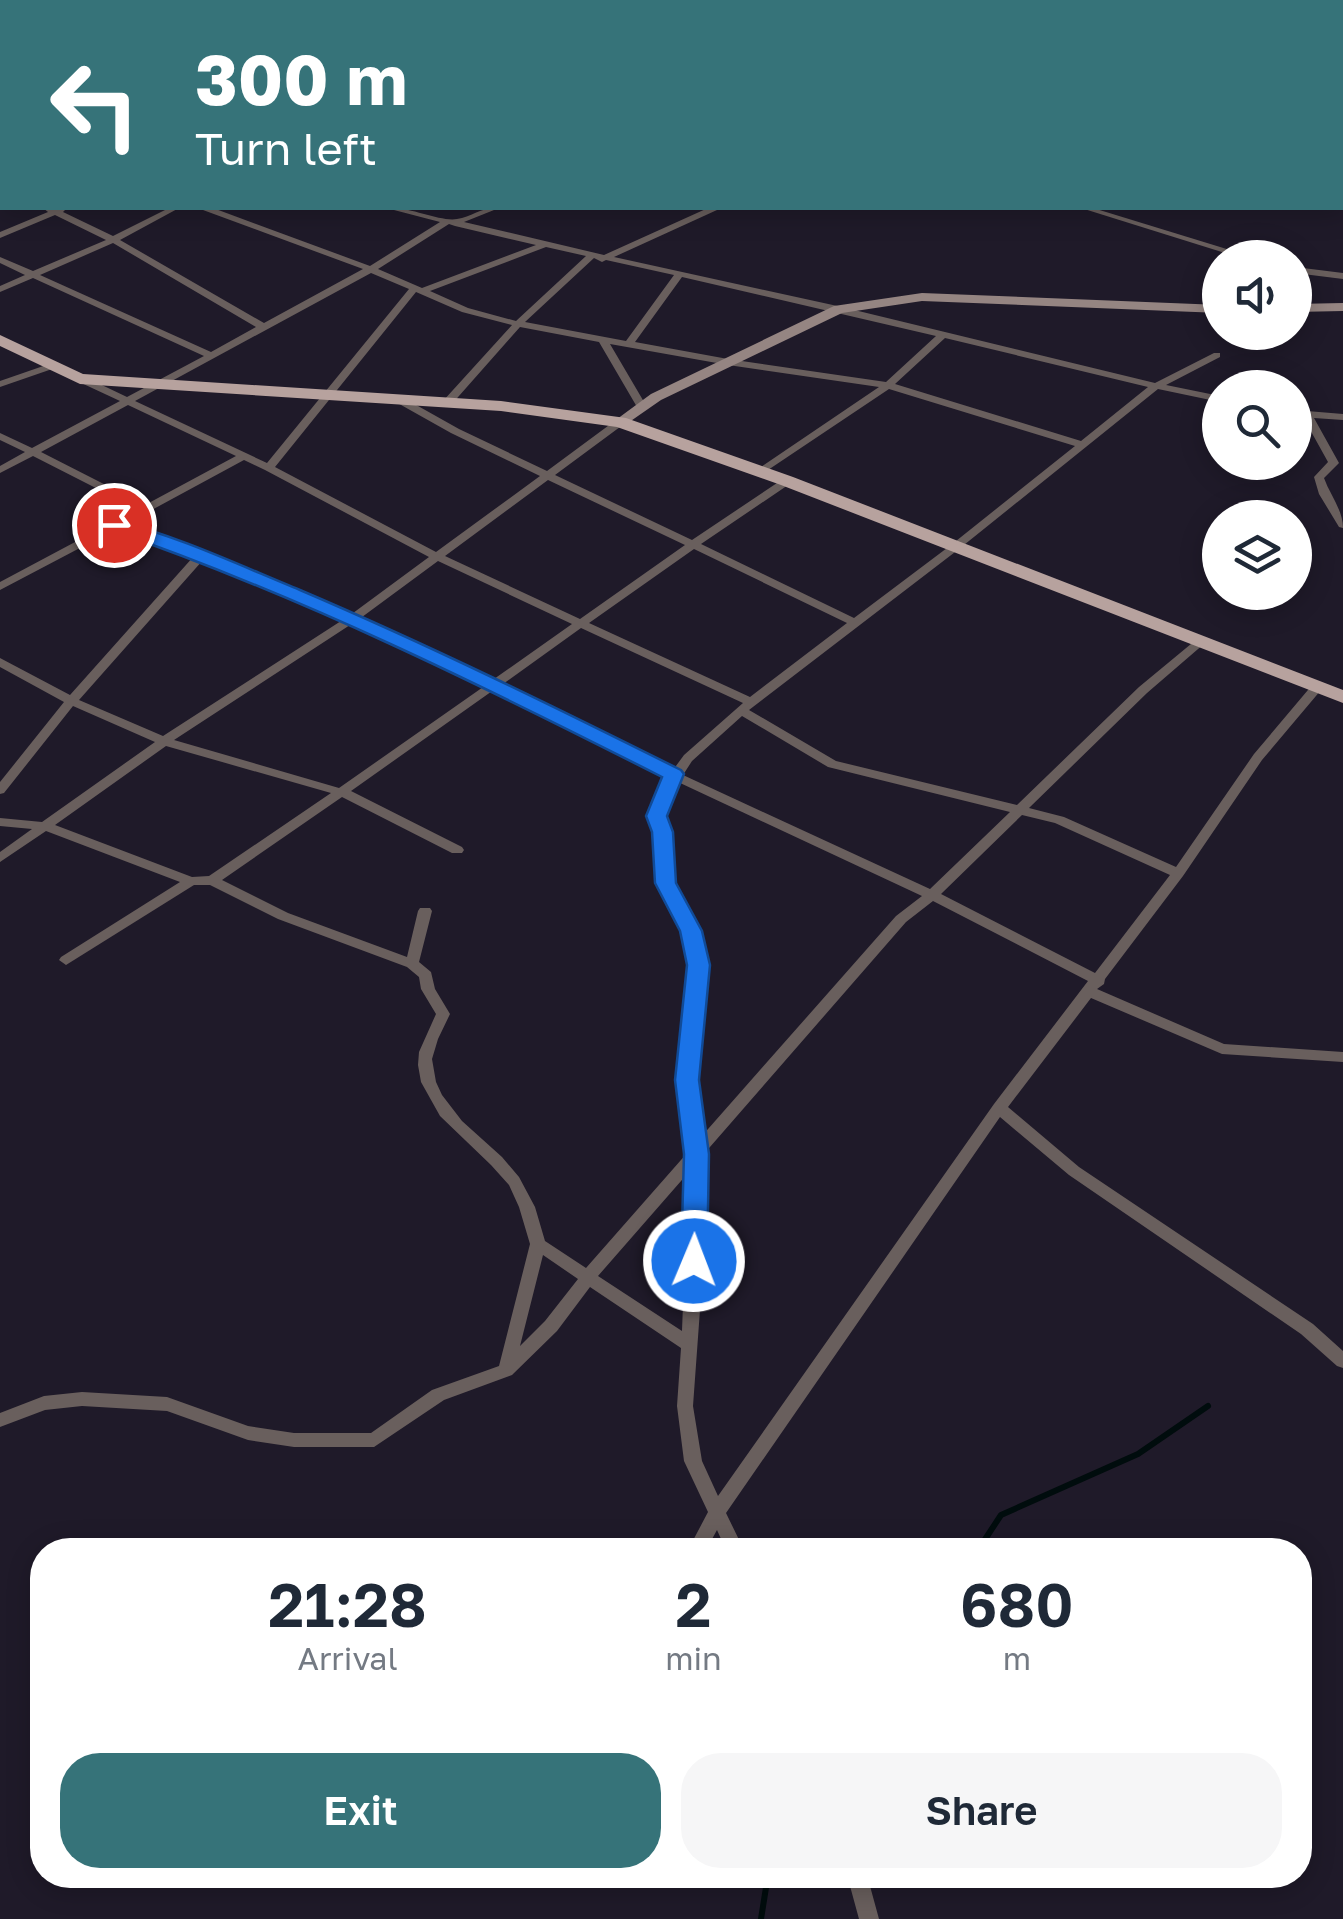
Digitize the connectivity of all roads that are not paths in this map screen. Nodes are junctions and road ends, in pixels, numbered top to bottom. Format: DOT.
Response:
graph roads {
  1 [pos="55,210"];
  2 [pos="59,210"];
  3 [pos="171,210"];
  4 [pos="211,210"];
  5 [pos="405,210"];
  6 [pos="485,210"];
  7 [pos="709,210"];
  8 [pos="1092,210"];
  9 [pos="451,222"];
  10 [pos="0,235"];
  11 [pos="113,240"];
  12 [pos="1202,243"];
  13 [pos="543,244"];
  14 [pos="596,258"];
  15 [pos="0,260"];
  16 [pos="371,269"];
  17 [pos="1312,272"];
  18 [pos="32,273"];
  19 [pos="679,275"];
  20 [pos="1343,276"];
  21 [pos="0,288"];
  22 [pos="419,289"];
  23 [pos="1343,306"];
  24 [pos="1202,307"];
  25 [pos="1312,307"];
  26 [pos="838,310"];
  27 [pos="518,324"];
  28 [pos="263,328"];
  29 [pos="943,335"];
  30 [pos="0,340"];
  31 [pos="603,340"];
  32 [pos="628,344"];
  33 [pos="210,355"];
  34 [pos="1217,355"];
  35 [pos="728,362"];
  36 [pos="52,366"];
  37 [pos="80,379"];
  38 [pos="0,384"];
  39 [pos="888,385"];
  40 [pos="156,386"];
  41 [pos="1155,387"];
  42 [pos="327,395"];
  43 [pos="1202,396"];
  44 [pos="128,399"];
  45 [pos="398,399"];
  46 [pos="447,402"];
  47 [pos="642,407"];
  48 [pos="1312,415"];
  49 [pos="1343,417"];
  50 [pos="620,422"];
  51 [pos="1312,430"];
  52 [pos="0,436"];
  53 [pos="1081,444"];
  54 [pos="33,452"];
  55 [pos="244,456"];
  56 [pos="269,468"];
  57 [pos="0,470"];
  58 [pos="762,472"];
  59 [pos="550,476"];
  60 [pos="787,480"];
  61 [pos="144,508"];
  62 [pos="114,525"];
  63 [pos="1343,525"];
  64 [pos="692,544"];
  65 [pos="955,547"];
  66 [pos="201,555"];
  67 [pos="435,556"];
  68 [pos="0,587"];
  69 [pos="352,619"];
  70 [pos="580,621"];
  71 [pos="854,622"];
  72 [pos="1201,641"];
  73 [pos="0,662"];
  74 [pos="494,684"];
  75 [pos="1317,686"];
  76 [pos="1343,697"];
  77 [pos="71,702"];
  78 [pos="746,706"];
  79 [pos="164,741"];
  80 [pos="673,774"];
  81 [pos="0,790"];
  82 [pos="344,793"];
  83 [pos="1019,810"];
  84 [pos="0,822"];
  85 [pos="44,826"];
  86 [pos="457,850"];
  87 [pos="0,858"];
  88 [pos="1178,874"];
  89 [pos="212,880"];
  90 [pos="191,881"];
  91 [pos="932,895"];
  92 [pos="425,911"];
  93 [pos="66,960"];
  94 [pos="412,964"];
  95 [pos="1095,986"];
  96 [pos="1343,1058"];
  97 [pos="999,1108"];
  98 [pos="696,1154"];
  99 [pos="538,1244"];
  100 [pos="588,1277"];
  101 [pos="690,1345"];
  102 [pos="1343,1362"];
  103 [pos="506,1370"];
  104 [pos="0,1420"];
  105 [pos="718,1511"];
  106 [pos="703,1538"];
  107 [pos="730,1538"];
  108 [pos="861,1888"];
  109 [pos="869,1919"];
  1 -- 10 [label="street"];
  2 -- 11 [label="street"];
  3 -- 11 [label="street"];
  4 -- 16 [label="street"];
  5 -- 9 [label="street"];
  6 -- 9 [label="street"];
  7 -- 14 [label="street"];
  8 -- 12 [label="street"];
  9 -- 13 [label="street"];
  9 -- 16 [label="street"];
  11 -- 18 [label="street"];
  11 -- 28 [label="street"];
  13 -- 14 [label="street"];
  13 -- 22 [label="street"];
  14 -- 19 [label="street"];
  14 -- 27 [label="street"];
  15 -- 18 [label="street"];
  16 -- 22 [label="street"];
  16 -- 28 [label="street"];
  17 -- 20 [label="street"];
  18 -- 21 [label="street"];
  18 -- 33 [label="street"];
  19 -- 26 [label="street"];
  19 -- 32 [label="street"];
  22 -- 27 [label="street"];
  22 -- 42 [label="street"];
  23 -- 25 [label="street"];
  24 -- 26 [label="street"];
  26 -- 29 [label="street"];
  26 -- 35 [label="street"];
  27 -- 31 [label="street"];
  27 -- 46 [label="street"];
  28 -- 33 [label="street"];
  29 -- 39 [label="street"];
  29 -- 41 [label="street"];
  30 -- 36 [label="main road"];
  31 -- 32 [label="street"];
  31 -- 47 [label="street"];
  32 -- 35 [label="street"];
  33 -- 40 [label="street"];
  34 -- 41 [label="street"];
  35 -- 39 [label="street"];
  35 -- 47 [label="street"];
  36 -- 37 [label="main road"];
  36 -- 38 [label="street"];
  37 -- 40 [label="main road"];
  37 -- 44 [label="street"];
  39 -- 53 [label="street"];
  39 -- 58 [label="street"];
  40 -- 42 [label="main road"];
  40 -- 44 [label="street"];
  41 -- 43 [label="street"];
  41 -- 53 [label="street"];
  42 -- 45 [label="main road"];
  42 -- 56 [label="street"];
  44 -- 54 [label="street"];
  44 -- 55 [label="street"];
  45 -- 46 [label="main road"];
  45 -- 59 [label="street"];
  46 -- 50 [label="main road"];
  47 -- 50 [label="street"];
  48 -- 49 [label="street"];
  50 -- 58 [label="main road"];
  50 -- 59 [label="street"];
  51 -- 63 [label="street"];
  52 -- 54 [label="street"];
  53 -- 65 [label="street"];
  54 -- 57 [label="street"];
  54 -- 61 [label="street"];
  55 -- 56 [label="street"];
  55 -- 61 [label="street"];
  56 -- 67 [label="street"];
  58 -- 60 [label="main road"];
  59 -- 64 [label="street"];
  59 -- 67 [label="street"];
  60 -- 64 [label="street"];
  60 -- 65 [label="main road"];
  61 -- 62 [label="street"];
  62 -- 66 [label="street"];
  62 -- 68 [label="street"];
  64 -- 70 [label="street"];
  64 -- 71 [label="street"];
  65 -- 71 [label="street"];
  65 -- 72 [label="main road"];
  66 -- 69 [label="street"];
  66 -- 77 [label="street"];
  67 -- 69 [label="street"];
  67 -- 70 [label="street"];
  69 -- 74 [label="street"];
  69 -- 79 [label="street"];
  70 -- 74 [label="street"];
  70 -- 78 [label="street"];
  71 -- 78 [label="street"];
  72 -- 75 [label="main road"];
  72 -- 83 [label="street"];
  73 -- 77 [label="street"];
  74 -- 80 [label="street"];
  74 -- 82 [label="street"];
  75 -- 76 [label="main road"];
  75 -- 88 [label="street"];
  77 -- 79 [label="street"];
  77 -- 81 [label="street"];
  78 -- 80 [label="street"];
  78 -- 83 [label="street"];
  79 -- 82 [label="street"];
  79 -- 85 [label="street"];
  80 -- 91 [label="street"];
  80 -- 98 [label="street"];
  82 -- 86 [label="street"];
  82 -- 89 [label="street"];
  83 -- 88 [label="street"];
  83 -- 91 [label="street"];
  84 -- 85 [label="street"];
  85 -- 87 [label="street"];
  85 -- 90 [label="street"];
  88 -- 95 [label="street"];
  89 -- 90 [label="street"];
  89 -- 94 [label="street"];
  90 -- 93 [label="street"];
  91 -- 95 [label="street"];
  91 -- 98 [label="street"];
  92 -- 94 [label="street"];
  94 -- 99 [label="street"];
  95 -- 96 [label="street"];
  95 -- 97 [label="street"];
  97 -- 102 [label="street"];
  97 -- 105 [label="street"];
  98 -- 100 [label="street"];
  98 -- 101 [label="street"];
  99 -- 100 [label="street"];
  99 -- 103 [label="street"];
  100 -- 101 [label="street"];
  100 -- 103 [label="street"];
  101 -- 105 [label="street"];
  103 -- 104 [label="street"];
  105 -- 106 [label="street"];
  105 -- 107 [label="street"];
  108 -- 109 [label="street"];
}
